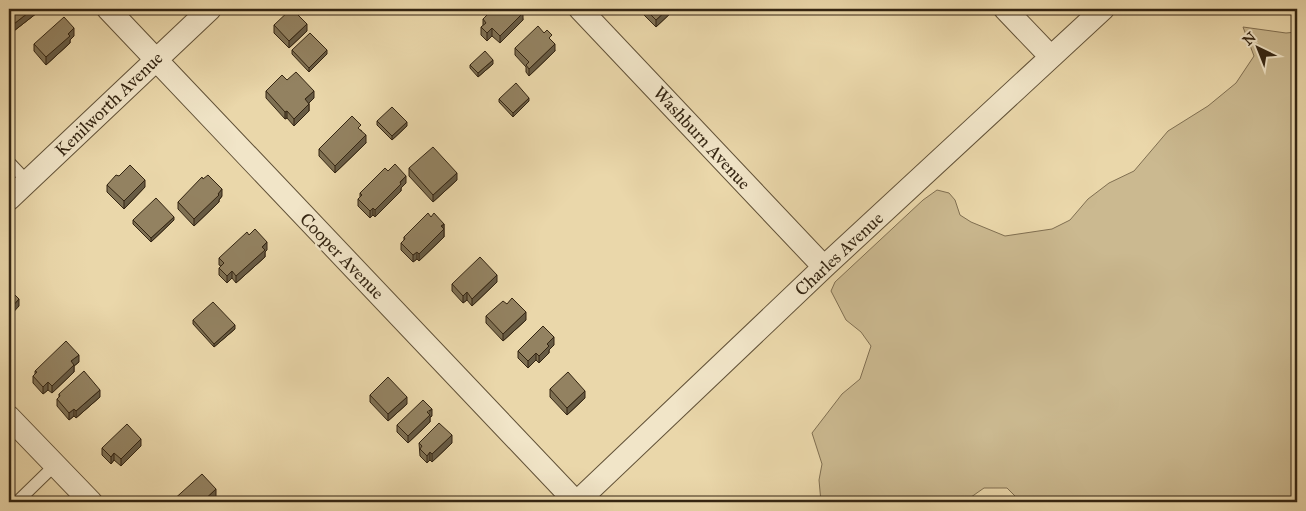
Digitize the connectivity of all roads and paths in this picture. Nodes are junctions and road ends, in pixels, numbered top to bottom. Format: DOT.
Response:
graph roads {
  1 [pos="108,9"];
  2 [pos="210,9"];
  3 [pos="580,9"];
  4 [pos="1005,9"];
  5 [pos="1104,9"];
  6 [pos="1051,57"];
  7 [pos="156,59"];
  8 [pos="9,162"];
  9 [pos="27,182"];
  10 [pos="9,199"];
  11 [pos="824,267"];
  12 [pos="9,417"];
  13 [pos="55,465"];
  14 [pos="18,502"];
  15 [pos="90,502"];
  16 [pos="577,502"];
  1 -- 7 [label="street, Cooper Avenue"];
  2 -- 7 [label="street, Kenilworth Avenue"];
  3 -- 11 [label="street, Washburn Avenue"];
  4 -- 6 [label="street"];
  5 -- 6 [label="street, Charles Avenue"];
  6 -- 11 [label="street, Charles Avenue"];
  7 -- 9 [label="street, Kenilworth Avenue"];
  7 -- 16 [label="street, Cooper Avenue"];
  8 -- 9 [label="lane"];
  9 -- 10 [label="street, Kenilworth Avenue"];
  11 -- 16 [label="street, Charles Avenue"];
  12 -- 13 [label="street"];
  13 -- 14 [label="lane"];
  13 -- 15 [label="street"];
}
